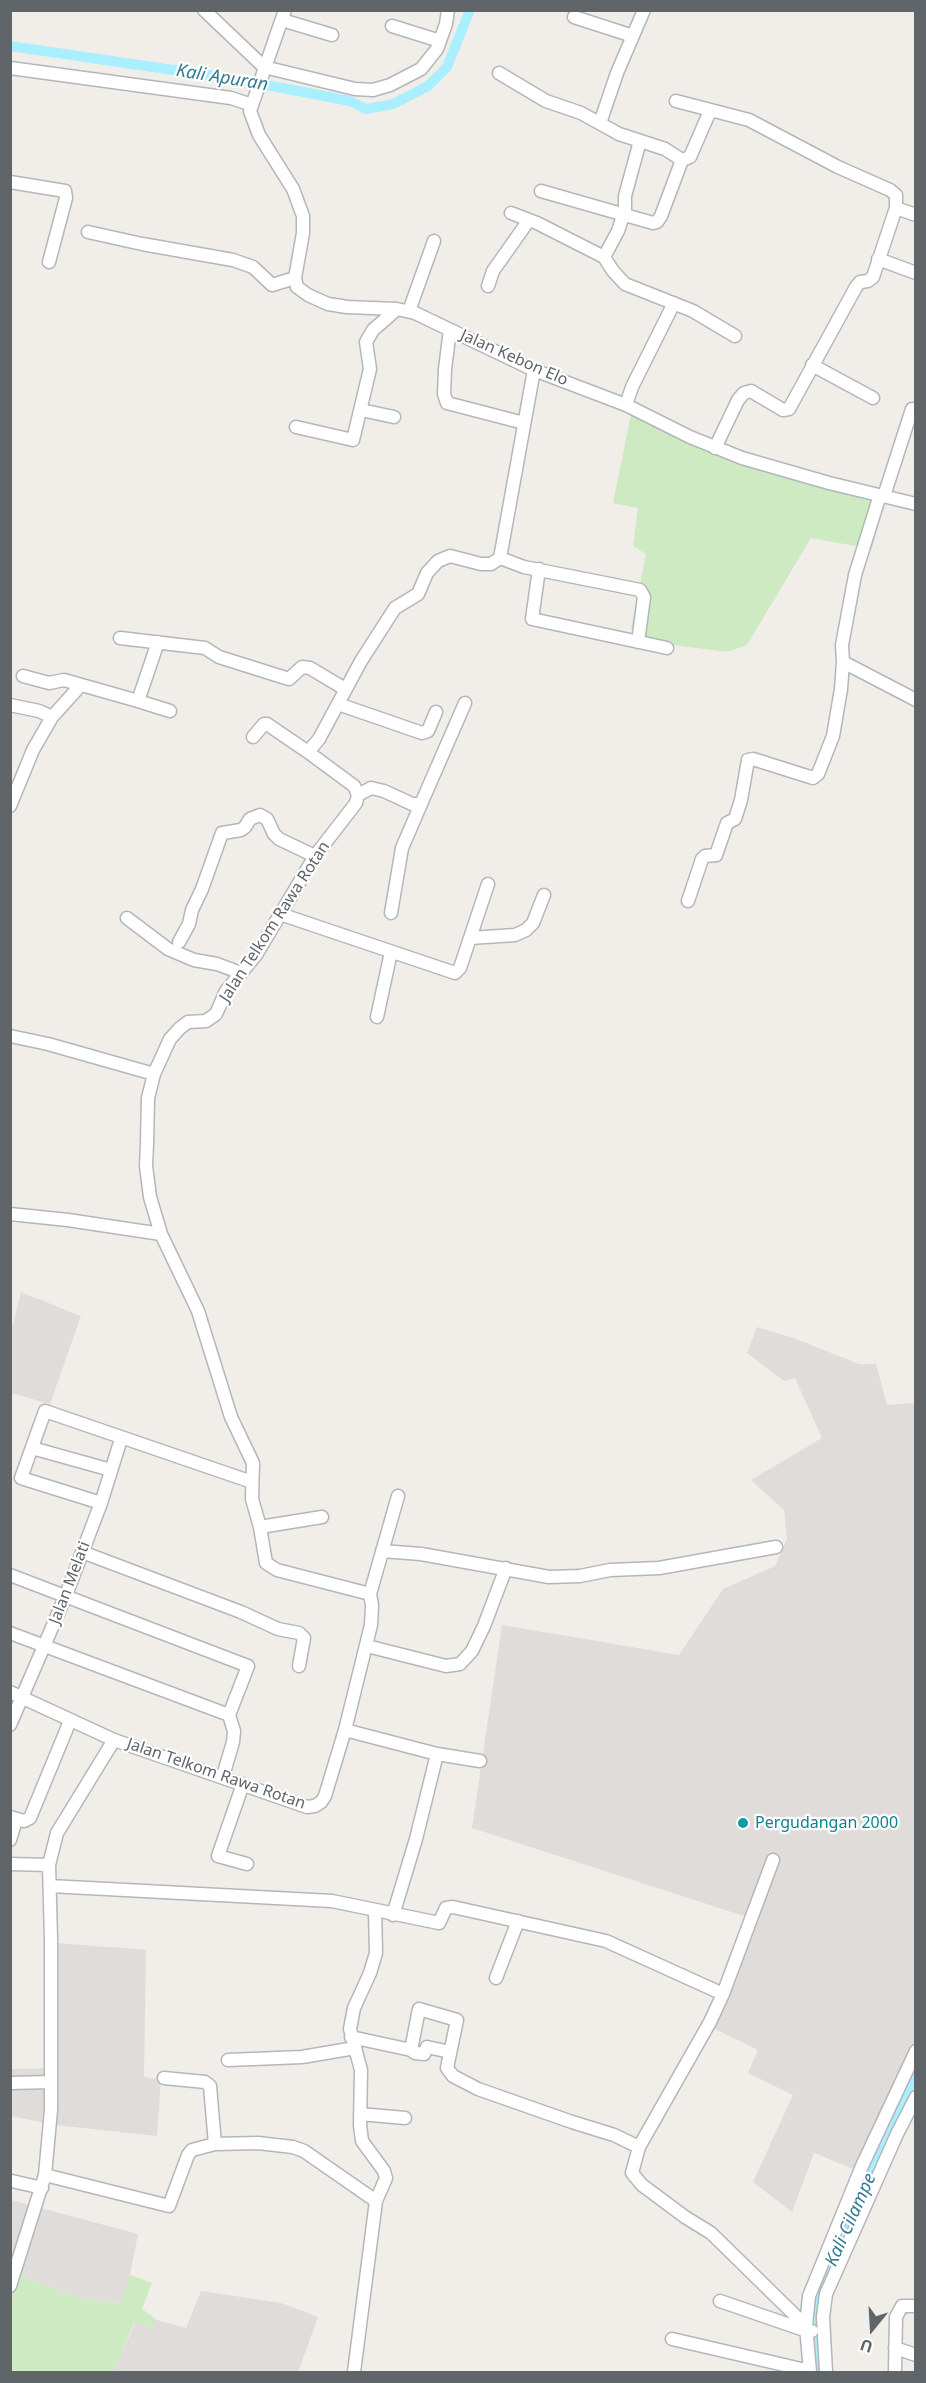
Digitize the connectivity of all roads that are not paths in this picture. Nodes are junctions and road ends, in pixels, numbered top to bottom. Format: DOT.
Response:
graph roads {
  1 [pos="204,10"];
  2 [pos="448,10"];
  3 [pos="644,10"];
  4 [pos="284,15"];
  5 [pos="574,17"];
  6 [pos="392,26"];
  7 [pos="332,35"];
  8 [pos="633,36"];
  9 [pos="440,41"];
  10 [pos="10,68"];
  11 [pos="263,70"];
  12 [pos="499,73"];
  13 [pos="253,101"];
  14 [pos="676,101"];
  15 [pos="710,111"];
  16 [pos="600,123"];
  17 [pos="640,141"];
  18 [pos="682,160"];
  19 [pos="10,182"];
  20 [pos="541,191"];
  21 [pos="896,208"];
  22 [pos="511,213"];
  23 [pos="624,214"];
  24 [pos="915,215"];
  25 [pos="529,220"];
  26 [pos="88,232"];
  27 [pos="434,241"];
  28 [pos="604,257"];
  29 [pos="878,259"];
  30 [pos="49,262"];
  31 [pos="915,273"];
  32 [pos="295,278"];
  33 [pos="488,286"];
  34 [pos="674,303"];
  35 [pos="403,310"];
  36 [pos="450,330"];
  37 [pos="735,336"];
  38 [pos="812,365"];
  39 [pos="534,370"];
  40 [pos="873,398"];
  41 [pos="626,405"];
  42 [pos="912,409"];
  43 [pos="361,410"];
  44 [pos="394,417"];
  45 [pos="524,423"];
  46 [pos="296,427"];
  47 [pos="715,448"];
  48 [pos="882,496"];
  49 [pos="915,504"];
  50 [pos="500,558"];
  51 [pos="539,569"];
  52 [pos="120,638"];
  53 [pos="158,642"];
  54 [pos="638,642"];
  55 [pos="667,648"];
  56 [pos="843,662"];
  57 [pos="22,676"];
  58 [pos="80,686"];
  59 [pos="345,689"];
  60 [pos="915,700"];
  61 [pos="138,701"];
  62 [pos="338,704"];
  63 [pos="465,704"];
  64 [pos="10,705"];
  65 [pos="170,711"];
  66 [pos="436,712"];
  67 [pos="52,717"];
  68 [pos="253,737"];
  69 [pos="308,752"];
  70 [pos="358,795"];
  71 [pos="421,804"];
  72 [pos="10,806"];
  73 [pos="315,856"];
  74 [pos="488,884"];
  75 [pos="544,895"];
  76 [pos="688,901"];
  77 [pos="391,913"];
  78 [pos="280,914"];
  79 [pos="127,918"];
  80 [pos="470,938"];
  81 [pos="179,942"];
  82 [pos="391,951"];
  83 [pos="241,973"];
  84 [pos="377,1017"];
  85 [pos="10,1036"];
  86 [pos="154,1074"];
  87 [pos="10,1214"];
  88 [pos="161,1234"];
  89 [pos="122,1439"];
  90 [pos="32,1448"];
  91 [pos="111,1470"];
  92 [pos="252,1482"];
  93 [pos="398,1496"];
  94 [pos="101,1503"];
  95 [pos="322,1517"];
  96 [pos="260,1527"];
  97 [pos="776,1547"];
  98 [pos="382,1551"];
  99 [pos="82,1552"];
  100 [pos="506,1568"];
  101 [pos="10,1575"];
  102 [pos="370,1594"];
  103 [pos="66,1596"];
  104 [pos="10,1633"];
  105 [pos="44,1646"];
  106 [pos="367,1646"];
  107 [pos="299,1666"];
  108 [pos="10,1692"];
  109 [pos="22,1698"];
  110 [pos="229,1715"];
  111 [pos="70,1721"];
  112 [pos="10,1725"];
  113 [pos="345,1730"];
  114 [pos="114,1740"];
  115 [pos="437,1754"];
  116 [pos="480,1761"];
  117 [pos="223,1776"];
  118 [pos="243,1784"];
  119 [pos="13,1818"];
  120 [pos="10,1840"];
  121 [pos="773,1860"];
  122 [pos="10,1864"];
  123 [pos="247,1864"];
  124 [pos="49,1865"];
  125 [pos="50,1886"];
  126 [pos="375,1911"];
  127 [pos="393,1915"];
  128 [pos="518,1921"];
  129 [pos="496,1978"];
  130 [pos="723,1995"];
  131 [pos="353,2042"];
  132 [pos="411,2050"];
  133 [pos="915,2051"];
  134 [pos="450,2052"];
  135 [pos="228,2060"];
  136 [pos="164,2078"];
  137 [pos="51,2082"];
  138 [pos="10,2083"];
  139 [pos="915,2097"];
  140 [pos="360,2114"];
  141 [pos="405,2118"];
  142 [pos="215,2144"];
  143 [pos="639,2147"];
  144 [pos="45,2175"];
  145 [pos="12,2181"];
  146 [pos="42,2188"];
  147 [pos="376,2201"];
  148 [pos="10,2286"];
  149 [pos="720,2301"];
  150 [pos="915,2306"];
  151 [pos="807,2328"];
  152 [pos="824,2331"];
  153 [pos="672,2339"];
  154 [pos="895,2348"];
  155 [pos="915,2355"];
  156 [pos="810,2372"];
  157 [pos="354,2373"];
  158 [pos="826,2373"];
  159 [pos="895,2373"];
  1 -- 11 [label="street"];
  2 -- 9 [label="street"];
  3 -- 8 [label="street"];
  4 -- 7 [label="street"];
  4 -- 11 [label="street"];
  5 -- 8 [label="street"];
  6 -- 9 [label="street"];
  8 -- 16 [label="street"];
  9 -- 11 [label="street"];
  10 -- 13 [label="street"];
  11 -- 13 [label="street"];
  12 -- 16 [label="street"];
  13 -- 32 [label="street"];
  14 -- 15 [label="street"];
  15 -- 18 [label="street"];
  15 -- 21 [label="street"];
  16 -- 17 [label="street"];
  17 -- 18 [label="street"];
  17 -- 23 [label="street"];
  18 -- 23 [label="street"];
  19 -- 30 [label="street"];
  20 -- 23 [label="street"];
  21 -- 24 [label="street"];
  21 -- 29 [label="street"];
  22 -- 25 [label="street"];
  23 -- 28 [label="street"];
  25 -- 28 [label="street"];
  25 -- 33 [label="street"];
  26 -- 32 [label="street"];
  27 -- 35 [label="street"];
  28 -- 34 [label="street"];
  29 -- 31 [label="street"];
  29 -- 38 [label="street"];
  32 -- 35 [label="street, Jalan Kebon Elo"];
  34 -- 37 [label="street"];
  34 -- 41 [label="street"];
  35 -- 36 [label="street, Jalan Kebon Elo"];
  35 -- 43 [label="street"];
  36 -- 39 [label="street, Jalan Kebon Elo"];
  36 -- 45 [label="street"];
  38 -- 40 [label="street"];
  38 -- 47 [label="street"];
  39 -- 41 [label="street, Jalan Kebon Elo"];
  39 -- 45 [label="street"];
  41 -- 47 [label="street, Jalan Kebon Elo"];
  42 -- 48 [label="street"];
  43 -- 44 [label="street"];
  43 -- 46 [label="street"];
  45 -- 50 [label="street"];
  47 -- 48 [label="street, Jalan Kebon Elo"];
  48 -- 49 [label="street, Jalan Kebon Elo"];
  48 -- 56 [label="street"];
  50 -- 51 [label="street"];
  50 -- 59 [label="street"];
  51 -- 54 [label="street"];
  51 -- 54 [label="street"];
  52 -- 53 [label="street"];
  53 -- 59 [label="street"];
  53 -- 61 [label="street"];
  54 -- 55 [label="street"];
  56 -- 60 [label="street"];
  56 -- 76 [label="street"];
  57 -- 58 [label="street"];
  58 -- 61 [label="street"];
  58 -- 67 [label="street"];
  59 -- 62 [label="street"];
  61 -- 65 [label="street"];
  62 -- 66 [label="street"];
  62 -- 69 [label="street"];
  63 -- 71 [label="street"];
  64 -- 67 [label="street"];
  67 -- 72 [label="street"];
  68 -- 69 [label="street"];
  69 -- 70 [label="street"];
  70 -- 71 [label="street"];
  70 -- 73 [label="street, Jalan Telkom Rawa Rotan"];
  71 -- 77 [label="street"];
  73 -- 78 [label="street, Jalan Telkom Rawa Rotan"];
  73 -- 81 [label="street"];
  74 -- 80 [label="street"];
  75 -- 80 [label="street"];
  78 -- 82 [label="street"];
  78 -- 83 [label="street, Jalan Telkom Rawa Rotan"];
  79 -- 83 [label="street"];
  80 -- 82 [label="street"];
  82 -- 84 [label="street"];
  83 -- 86 [label="street, Jalan Telkom Rawa Rotan"];
  85 -- 86 [label="street"];
  86 -- 88 [label="street, Jalan Telkom Rawa Rotan"];
  87 -- 88 [label="street"];
  88 -- 92 [label="street, Jalan Telkom Rawa Rotan"];
  89 -- 90 [label="street"];
  89 -- 91 [label="street, Jalan Melati"];
  89 -- 92 [label="street"];
  90 -- 91 [label="street"];
  90 -- 94 [label="street"];
  91 -- 94 [label="street, Jalan Melati"];
  92 -- 96 [label="street, Jalan Telkom Rawa Rotan"];
  93 -- 98 [label="street"];
  94 -- 99 [label="street, Jalan Melati"];
  95 -- 96 [label="street"];
  96 -- 102 [label="street, Jalan Telkom Rawa Rotan"];
  97 -- 100 [label="street"];
  98 -- 100 [label="street"];
  98 -- 102 [label="street"];
  99 -- 103 [label="street, Jalan Melati"];
  99 -- 107 [label="street"];
  100 -- 106 [label="street"];
  101 -- 103 [label="street"];
  102 -- 106 [label="street, Jalan Telkom Rawa Rotan"];
  103 -- 105 [label="street, Jalan Melati"];
  103 -- 110 [label="street"];
  104 -- 105 [label="street"];
  105 -- 109 [label="street, Jalan Melati"];
  105 -- 110 [label="street"];
  106 -- 113 [label="street, Jalan Telkom Rawa Rotan"];
  108 -- 109 [label="street"];
  109 -- 111 [label="street"];
  109 -- 112 [label="street, Jalan Melati"];
  110 -- 117 [label="street"];
  111 -- 114 [label="street"];
  111 -- 119 [label="street"];
  113 -- 115 [label="street"];
  113 -- 118 [label="street, Jalan Telkom Rawa Rotan"];
  114 -- 117 [label="street, Jalan Telkom Rawa Rotan"];
  114 -- 124 [label="street, Jalan Telkom Rawa Rotan"];
  115 -- 116 [label="street"];
  115 -- 127 [label="street"];
  117 -- 118 [label="street, Jalan Telkom Rawa Rotan"];
  118 -- 123 [label="street"];
  119 -- 120 [label="street"];
  121 -- 130 [label="street"];
  122 -- 124 [label="street"];
  124 -- 125 [label="street, Jalan Telkom Rawa Rotan"];
  125 -- 126 [label="street"];
  125 -- 137 [label="street, Jalan Telkom Rawa Rotan"];
  126 -- 127 [label="street"];
  126 -- 131 [label="street"];
  127 -- 128 [label="street"];
  128 -- 129 [label="street"];
  128 -- 130 [label="street"];
  130 -- 143 [label="street"];
  131 -- 132 [label="street"];
  131 -- 135 [label="street"];
  131 -- 140 [label="street"];
  132 -- 134 [label="street"];
  132 -- 134 [label="street"];
  133 -- 151 [label="street"];
  134 -- 143 [label="street"];
  136 -- 142 [label="street"];
  137 -- 138 [label="street"];
  137 -- 144 [label="street, Jalan Telkom Rawa Rotan"];
  139 -- 152 [label="street"];
  140 -- 141 [label="street"];
  140 -- 147 [label="street"];
  142 -- 144 [label="street"];
  142 -- 147 [label="street"];
  143 -- 151 [label="street"];
  144 -- 146 [label="street, Jalan Telkom Rawa Rotan"];
  145 -- 146 [label="street"];
  146 -- 148 [label="street, Jalan Telkom Rawa Rotan"];
  147 -- 157 [label="street"];
  149 -- 151 [label="street"];
  150 -- 154 [label="street"];
  151 -- 152 [label="street"];
  151 -- 156 [label="street"];
  152 -- 158 [label="street"];
  153 -- 156 [label="street"];
  154 -- 155 [label="street"];
  154 -- 159 [label="street"];
}
